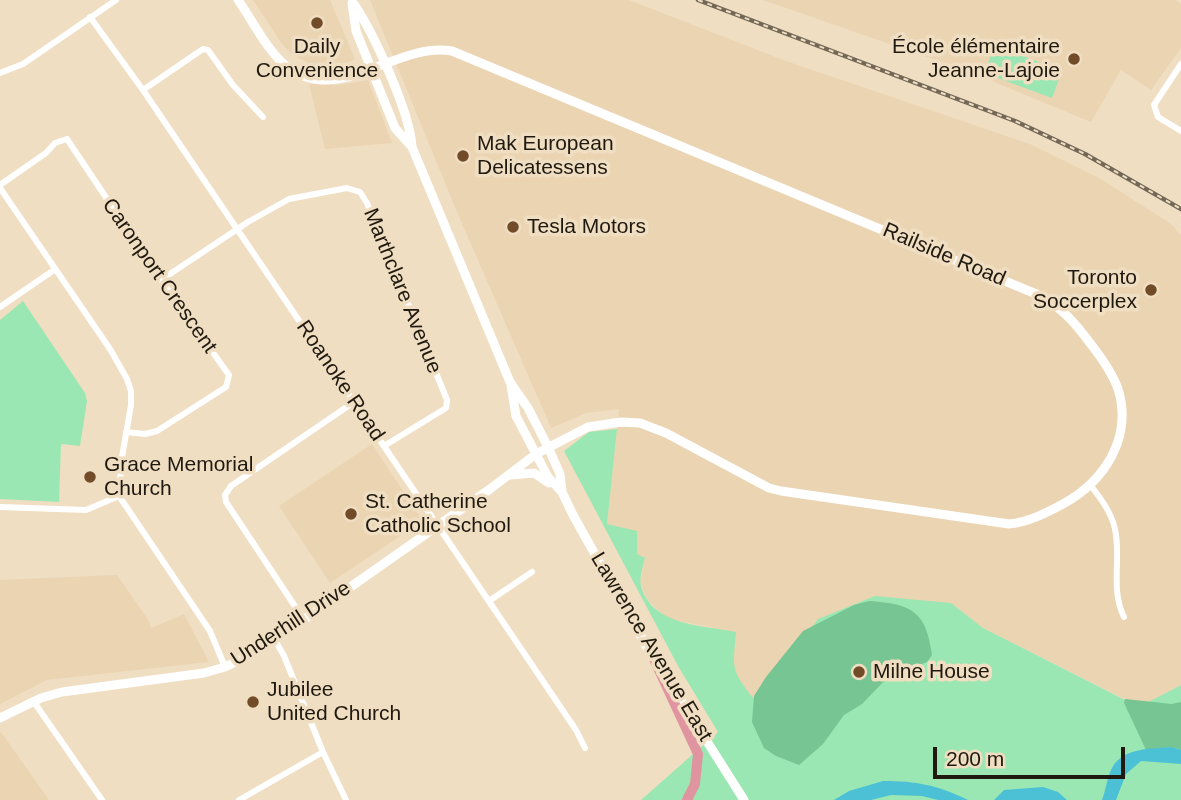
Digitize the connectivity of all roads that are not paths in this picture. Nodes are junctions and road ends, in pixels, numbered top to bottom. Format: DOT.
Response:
graph roads {
  1 [pos="116,0"];
  2 [pos="238,0"];
  3 [pos="352,1"];
  4 [pos="90,17"];
  5 [pos="384,63"];
  6 [pos="1181,64"];
  7 [pos="371,68"];
  8 [pos="0,73"];
  9 [pos="143,90"];
  10 [pos="264,117"];
  11 [pos="1181,131"];
  12 [pos="412,147"];
  13 [pos="0,186"];
  14 [pos="237,230"];
  15 [pos="54,270"];
  16 [pos="161,280"];
  17 [pos="0,307"];
  18 [pos="510,382"];
  19 [pos="354,402"];
  20 [pos="125,432"];
  21 [pos="384,446"];
  22 [pos="548,447"];
  23 [pos="536,454"];
  24 [pos="509,475"];
  25 [pos="1091,486"];
  26 [pos="562,492"];
  27 [pos="119,496"];
  28 [pos="0,508"];
  29 [pos="437,525"];
  30 [pos="532,572"];
  31 [pos="489,601"];
  32 [pos="1124,617"];
  33 [pos="304,620"];
  34 [pos="275,640"];
  35 [pos="652,655"];
  36 [pos="225,667"];
  37 [pos="34,702"];
  38 [pos="0,718"];
  39 [pos="585,748"];
  40 [pos="323,752"];
  41 [pos="102,800"];
  42 [pos="239,800"];
  43 [pos="346,800"];
  44 [pos="687,800"];
  45 [pos="744,800"];
  1 -- 4 [label="street"];
  2 -- 7 [label="street, Railside Road"];
  3 -- 5 [label="street, Lawrence Avenue East"];
  3 -- 7 [label="street, Lawrence Avenue East"];
  4 -- 8 [label="street"];
  4 -- 9 [label="street, Roanoke Road"];
  5 -- 7 [label="street, Railside Road"];
  5 -- 12 [label="street, Lawrence Avenue East"];
  5 -- 25 [label="street, Railside Road"];
  6 -- 11 [label="street"];
  7 -- 12 [label="street, Lawrence Avenue East"];
  9 -- 10 [label="street"];
  9 -- 14 [label="street, Roanoke Road"];
  12 -- 18 [label="street, Lawrence Avenue East"];
  13 -- 15 [label="street"];
  13 -- 16 [label="street, Caronport Crescent"];
  14 -- 16 [label="street"];
  14 -- 19 [label="street, Roanoke Road"];
  14 -- 21 [label="street, Marthclare Avenue"];
  15 -- 17 [label="street"];
  15 -- 20 [label="street"];
  16 -- 20 [label="street, Caronport Crescent"];
  18 -- 22 [label="street, Lawrence Avenue East"];
  18 -- 23 [label="street, Lawrence Avenue East"];
  19 -- 21 [label="street, Roanoke Road"];
  19 -- 33 [label="street"];
  20 -- 27 [label="street"];
  21 -- 29 [label="street, Roanoke Road"];
  22 -- 23 [label="street, Underhill Drive"];
  22 -- 25 [label="street, Railside Road"];
  22 -- 26 [label="street, Lawrence Avenue East"];
  23 -- 24 [label="street, Underhill Drive"];
  23 -- 26 [label="street, Lawrence Avenue East"];
  24 -- 26 [label="street"];
  24 -- 29 [label="street, Underhill Drive"];
  25 -- 32 [label="street"];
  26 -- 35 [label="street, Lawrence Avenue East"];
  27 -- 28 [label="street"];
  27 -- 36 [label="street"];
  29 -- 31 [label="street, Roanoke Road"];
  29 -- 33 [label="street, Underhill Drive"];
  30 -- 31 [label="street"];
  31 -- 39 [label="street, Roanoke Road"];
  33 -- 34 [label="street, Underhill Drive"];
  34 -- 36 [label="street, Underhill Drive"];
  34 -- 40 [label="street"];
  35 -- 44 [label="highway"];
  35 -- 45 [label="street, Lawrence Avenue East"];
  36 -- 37 [label="street, Underhill Drive"];
  37 -- 38 [label="street, Underhill Drive"];
  37 -- 41 [label="street"];
  40 -- 42 [label="street"];
  40 -- 43 [label="street"];
}
